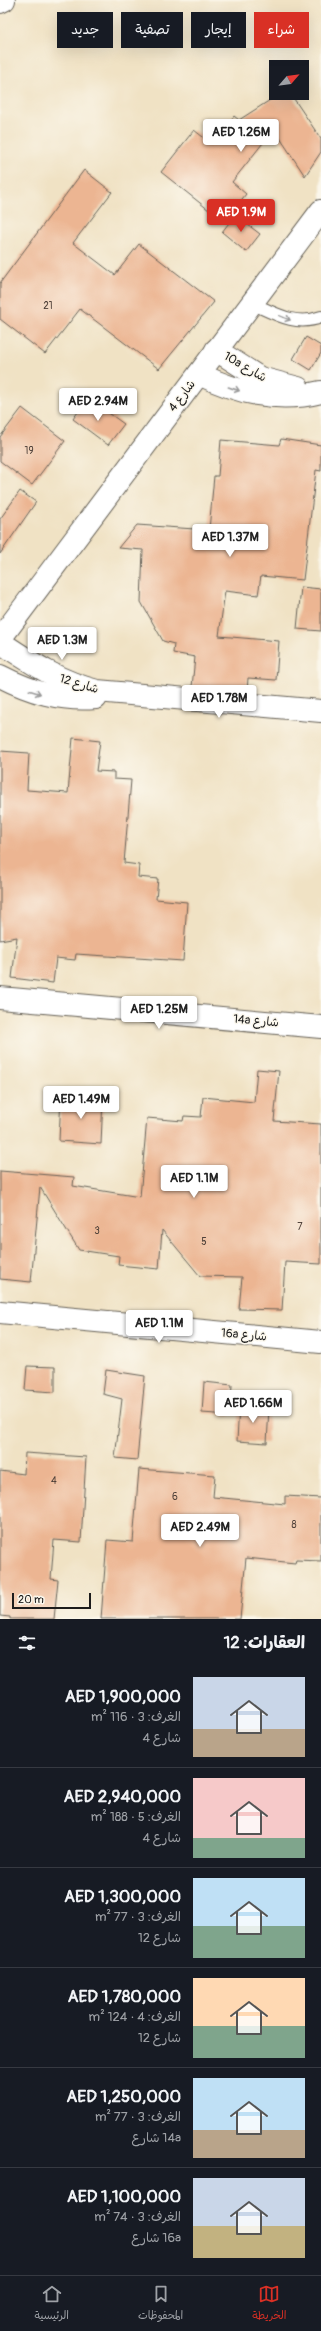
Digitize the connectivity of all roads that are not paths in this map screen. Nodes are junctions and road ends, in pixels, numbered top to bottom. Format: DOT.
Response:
graph roads {
  1 [pos="4,0"];
  2 [pos="0,2"];
  3 [pos="321,211"];
  4 [pos="251,303"];
  5 [pos="321,317"];
  6 [pos="216,350"];
  7 [pos="198,374"];
  8 [pos="321,391"];
  9 [pos="0,639"];
  10 [pos="0,642"];
  11 [pos="0,676"];
  12 [pos="119,694"];
  13 [pos="321,711"];
  14 [pos="0,998"];
  15 [pos="321,1027"];
  16 [pos="0,1312"];
  17 [pos="321,1342"];
  1 -- 2 [label="street"];
  3 -- 4 [label="street, شارع 4"];
  4 -- 5 [label="lane, one-way"];
  4 -- 6 [label="street, شارع 4"];
  6 -- 7 [label="street, شارع 4"];
  6 -- 8 [label="street, 10a شارع"];
  7 -- 8 [label="street, 10a شارع, one-way"];
  7 -- 9 [label="street, شارع 4"];
  10 -- 12 [label="street, شارع 12"];
  11 -- 12 [label="street, شارع 12, one-way"];
  12 -- 13 [label="street, شارع 12"];
  14 -- 15 [label="street, 14a شارع"];
  16 -- 17 [label="street, 16a شارع"];
}
